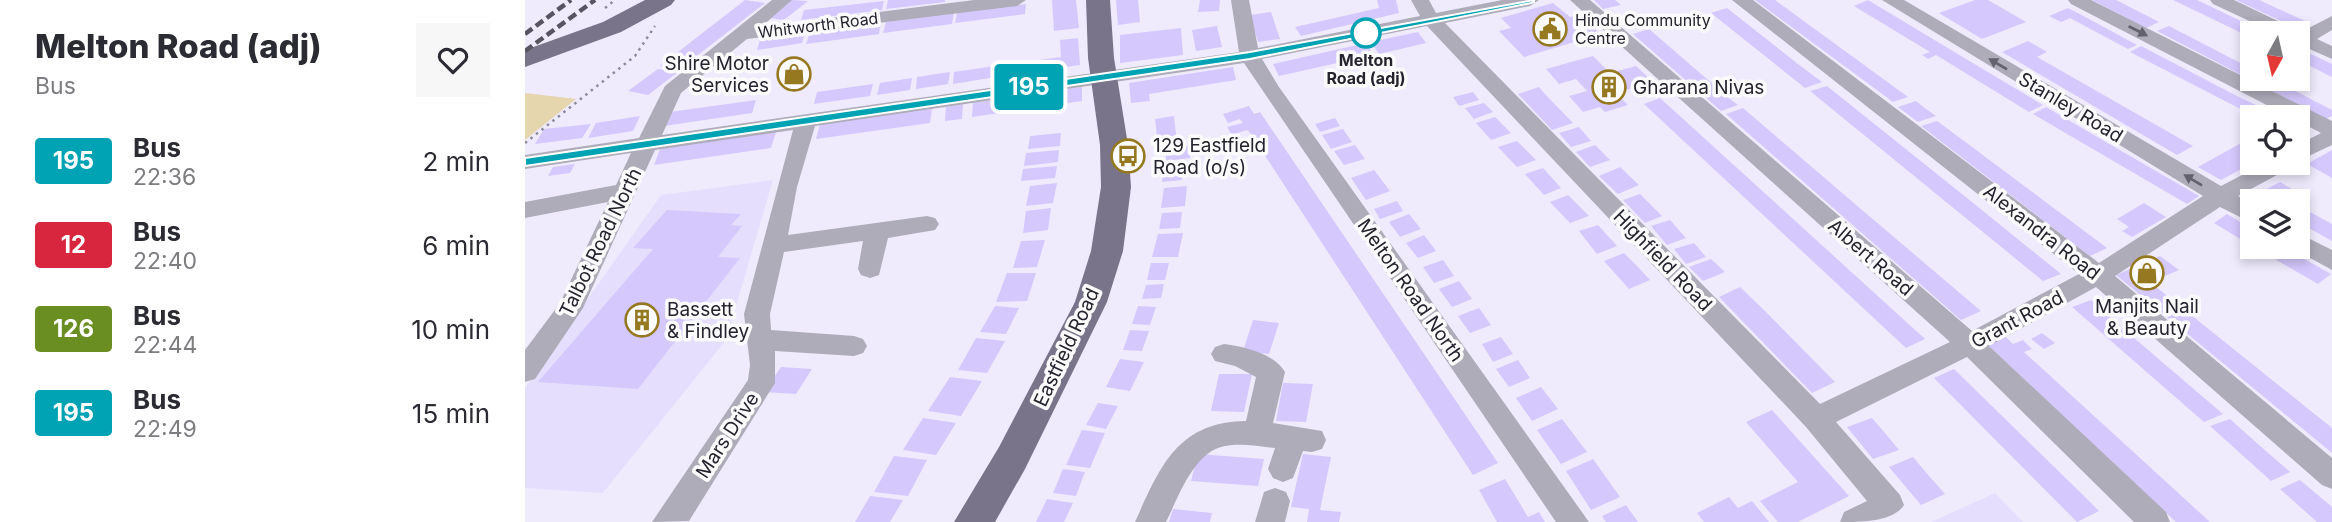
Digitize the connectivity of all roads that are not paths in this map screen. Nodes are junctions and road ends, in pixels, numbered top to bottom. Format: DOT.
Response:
graph roads {
  1 [pos="783,0"];
  2 [pos="1017,0"];
  3 [pos="1098,0"];
  4 [pos="1240,0"];
  5 [pos="1531,0"];
  6 [pos="1579,0"];
  7 [pos="1741,0"];
  8 [pos="1891,0"];
  9 [pos="2077,0"];
  10 [pos="2219,0"];
  11 [pos="662,8"];
  12 [pos="1426,10"];
  13 [pos="2264,21"];
  14 [pos="2332,22"];
  15 [pos="2310,31"];
  16 [pos="743,33"];
  17 [pos="2310,42"];
  18 [pos="2332,53"];
  19 [pos="1250,56"];
  20 [pos="535,57"];
  21 [pos="1103,76"];
  22 [pos="806,122"];
  23 [pos="2332,130"];
  24 [pos="2332,136"];
  25 [pos="647,145"];
  26 [pos="2310,148"];
  27 [pos="525,162"];
  28 [pos="2259,175"];
  29 [pos="623,191"];
  30 [pos="2220,196"];
  31 [pos="2240,208"];
  32 [pos="525,210"];
  33 [pos="927,225"];
  34 [pos="877,231"];
  35 [pos="774,245"];
  36 [pos="2310,248"];
  37 [pos="2332,261"];
  38 [pos="870,269"];
  39 [pos="2098,275"];
  40 [pos="760,340"];
  41 [pos="1971,344"];
  42 [pos="854,346"];
  43 [pos="534,349"];
  44 [pos="1223,354"];
  45 [pos="525,371"];
  46 [pos="1817,419"];
  47 [pos="1257,433"];
  48 [pos="1283,469"];
  49 [pos="2332,476"];
  50 [pos="667,522"];
  51 [pos="974,522"];
  52 [pos="1150,522"];
  53 [pos="1574,522"];
  54 [pos="1855,522"];
  55 [pos="2155,522"];
  1 -- 16 [label="street, Talbot Road North"];
  2 -- 16 [label="street, Whitworth Road"];
  3 -- 21 [label="main road, Eastfield Road"];
  4 -- 19 [label="street"];
  5 -- 12 [label="street"];
  6 -- 41 [label="street, Albert Road"];
  7 -- 39 [label="street, Alexandra Road"];
  30 -- 8 [label="street, Stanley Road, one-way"];
  9 -- 23 [label="street, one-way"];
  10 -- 13 [label="street"];
  11 -- 20 [label="main road"];
  12 -- 19 [label="street"];
  12 -- 46 [label="street, Highfield Road"];
  14 -- 15 [label="street"];
  16 -- 25 [label="street, Talbot Road North"];
  17 -- 18 [label="street"];
  19 -- 21 [label="street"];
  19 -- 53 [label="street, Melton Road North"];
  21 -- 22 [label="street"];
  21 -- 51 [label="main road, Eastfield Road"];
  22 -- 25 [label="street"];
  22 -- 35 [label="street, Mars Drive"];
  24 -- 26 [label="street"];
  25 -- 27 [label="street"];
  25 -- 29 [label="street, Talbot Road North"];
  28 -- 30 [label="street, Grant Road"];
  29 -- 32 [label="street"];
  29 -- 43 [label="street, Talbot Road North"];
  30 -- 31 [label="street, Stanley Road"];
  30 -- 39 [label="street, Grant Road"];
  33 -- 34 [label="street"];
  34 -- 35 [label="street"];
  34 -- 38 [label="street"];
  35 -- 40 [label="street, Mars Drive"];
  36 -- 37 [label="street"];
  39 -- 41 [label="street, Grant Road"];
  39 -- 49 [label="street, Alexandra Road"];
  40 -- 42 [label="street"];
  40 -- 50 [label="street, Mars Drive"];
  41 -- 46 [label="street, Grant Road"];
  41 -- 55 [label="street, Albert Road"];
  43 -- 45 [label="street, Talbot Road North"];
  44 -- 47 [label="street"];
  46 -- 54 [label="street, Highfield Road"];
  47 -- 48 [label="street"];
  47 -- 52 [label="street"];
}
